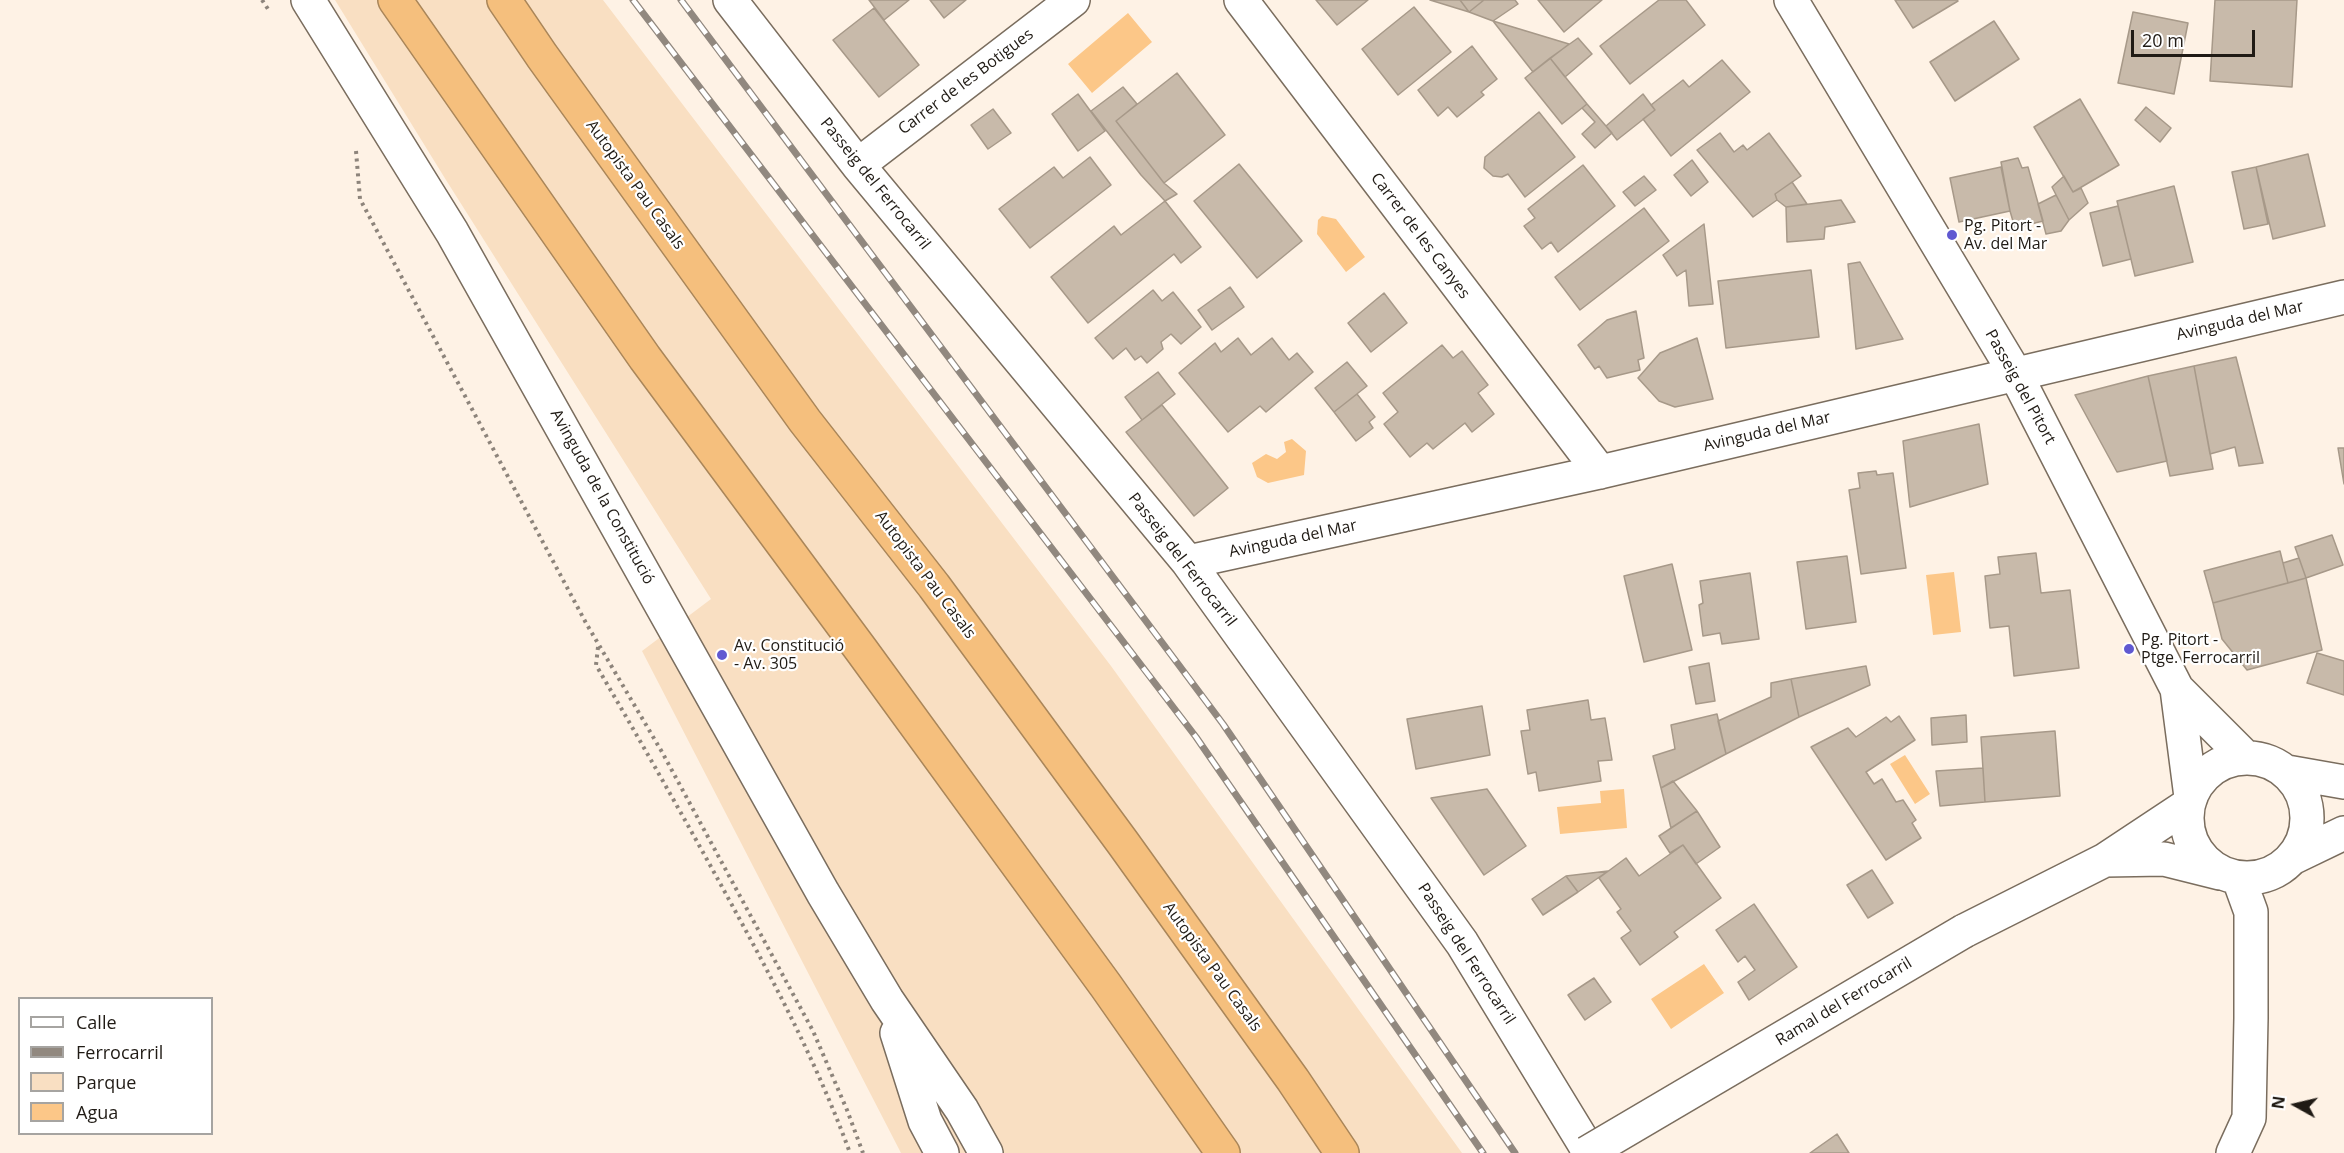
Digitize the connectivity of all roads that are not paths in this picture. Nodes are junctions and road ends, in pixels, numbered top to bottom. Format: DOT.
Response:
graph roads {
  1 [pos="308,0"];
  2 [pos="395,0"];
  3 [pos="504,0"];
  4 [pos="730,0"];
  5 [pos="1073,0"];
  6 [pos="1241,0"];
  7 [pos="1791,0"];
  8 [pos="858,165"];
  9 [pos="2344,297"];
  10 [pos="2015,372"];
  11 [pos="1600,472"];
  12 [pos="1188,562"];
  13 [pos="2177,689"];
  14 [pos="2245,757"];
  15 [pos="2287,772"];
  16 [pos="2344,782"];
  17 [pos="2189,801"];
  18 [pos="2344,833"];
  19 [pos="2294,857"];
  20 [pos="2105,860"];
  21 [pos="2229,876"];
  22 [pos="887,1000"];
  23 [pos="962,1110"];
  24 [pos="942,1153"];
  25 [pos="986,1153"];
  26 [pos="1004,1153"];
  27 [pos="1223,1153"];
  28 [pos="1342,1153"];
  29 [pos="1589,1153"];
  30 [pos="2233,1153"];
  1 -- 22 [label="street, Avinguda de la Constitució"];
  2 -- 27 [label="highway"];
  3 -- 28 [label="highway, Autopista Pau Casals"];
  4 -- 8 [label="street, Passeig del Ferrocarril"];
  5 -- 8 [label="street, Carrer de les Botigues"];
  6 -- 11 [label="street, Carrer de les Canyes"];
  7 -- 10 [label="street, Passeig del Pitort"];
  8 -- 12 [label="street, Passeig del Ferrocarril"];
  9 -- 10 [label="street, Avinguda del Mar"];
  10 -- 11 [label="street, Avinguda del Mar"];
  10 -- 13 [label="street, Passeig del Pitort"];
  11 -- 12 [label="street, Avinguda del Mar"];
  12 -- 29 [label="street, Passeig del Ferrocarril"];
  13 -- 14 [label="street"];
  13 -- 17 [label="street, Passeig del Pitort"];
  14 -- 15 [label="street"];
  14 -- 17 [label="street"];
  15 -- 16 [label="street"];
  15 -- 19 [label="street"];
  17 -- 20 [label="street, Ramal del Ferrocarril"];
  17 -- 21 [label="street"];
  18 -- 19 [label="street"];
  19 -- 21 [label="street"];
  20 -- 21 [label="street"];
  20 -- 29 [label="street, Ramal del Ferrocarril, bridge"];
  21 -- 30 [label="street"];
  22 -- 23 [label="street, Avinguda de la Constitució"];
  22 -- 24 [label="street, Avinguda de la Constitució"];
  23 -- 25 [label="street, Avinguda de la Constitució"];
  23 -- 26 [label="street"];
}
